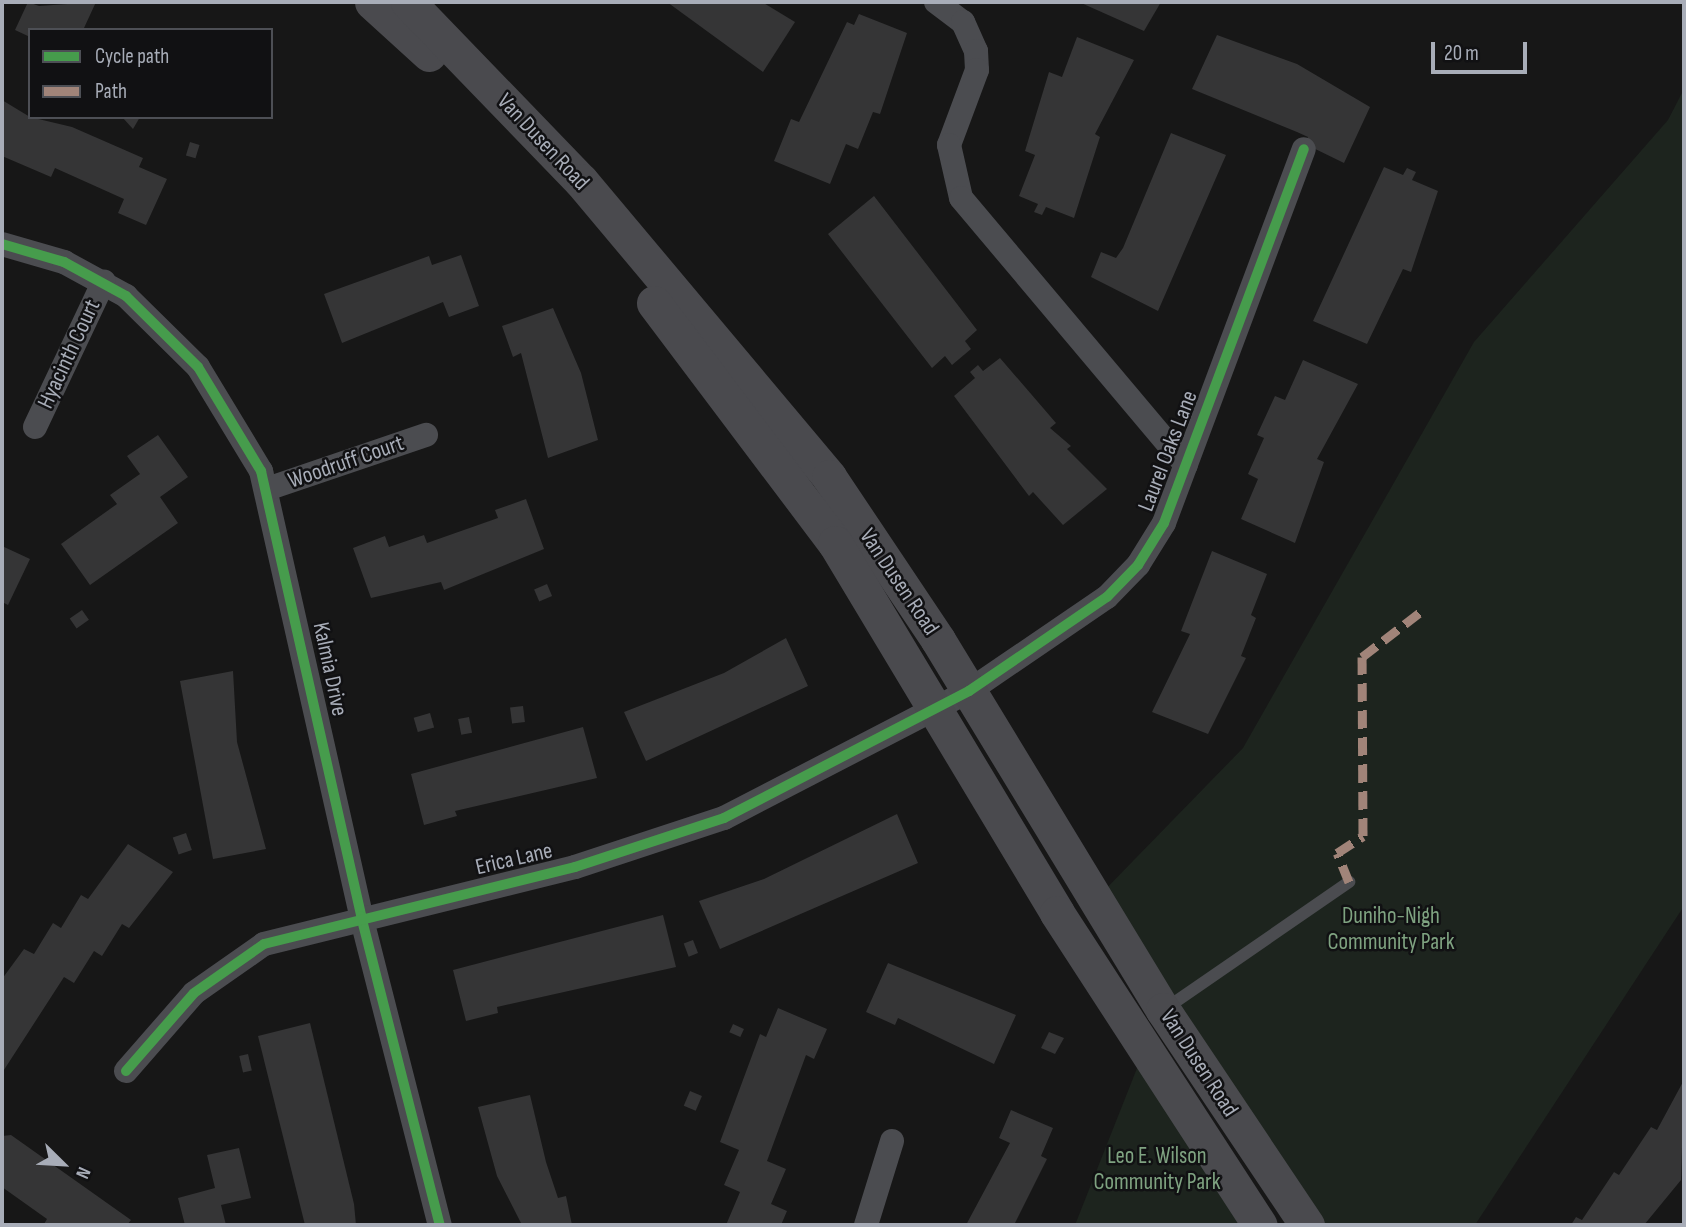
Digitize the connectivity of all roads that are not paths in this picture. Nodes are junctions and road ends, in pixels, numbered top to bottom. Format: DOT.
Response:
graph roads {
  1 [pos="372,2"];
  2 [pos="408,2"];
  3 [pos="936,2"];
  4 [pos="1304,149"];
  5 [pos="2,244"];
  6 [pos="104,281"];
  7 [pos="35,427"];
  8 [pos="426,435"];
  9 [pos="1186,465"];
  10 [pos="267,489"];
  11 [pos="969,691"];
  12 [pos="936,709"];
  13 [pos="1349,882"];
  14 [pos="361,916"];
  15 [pos="1147,1018"];
  16 [pos="126,1071"];
  17 [pos="892,1141"];
  18 [pos="440,1225"];
  19 [pos="866,1225"];
  20 [pos="1260,1225"];
  21 [pos="1307,1225"];
  1 -- 12 [label="main road, Van Dusen Road"];
  2 -- 11 [label="main road, Van Dusen Road"];
  3 -- 9 [label="street, Laurel Oaks Lane"];
  4 -- 9 [label="street, Laurel Oaks Lane"];
  5 -- 6 [label="street, Kalmia Drive"];
  6 -- 7 [label="street, Hyacinth Court"];
  6 -- 10 [label="street, Kalmia Drive"];
  8 -- 10 [label="street, Woodruff Court"];
  9 -- 11 [label="street, Laurel Oaks Lane"];
  10 -- 14 [label="street, Kalmia Drive"];
  11 -- 12 [label="street, Laurel Oaks Lane"];
  11 -- 15 [label="main road, Van Dusen Road"];
  12 -- 14 [label="street, Erica Lane"];
  12 -- 15 [label="main road, Van Dusen Road"];
  13 -- 15 [label="lane"];
  14 -- 16 [label="street, Erica Lane"];
  14 -- 18 [label="street, Kalmia Drive"];
  15 -- 20 [label="main road, Van Dusen Road"];
  15 -- 21 [label="main road, Van Dusen Road"];
  17 -- 19 [label="street"];
}
